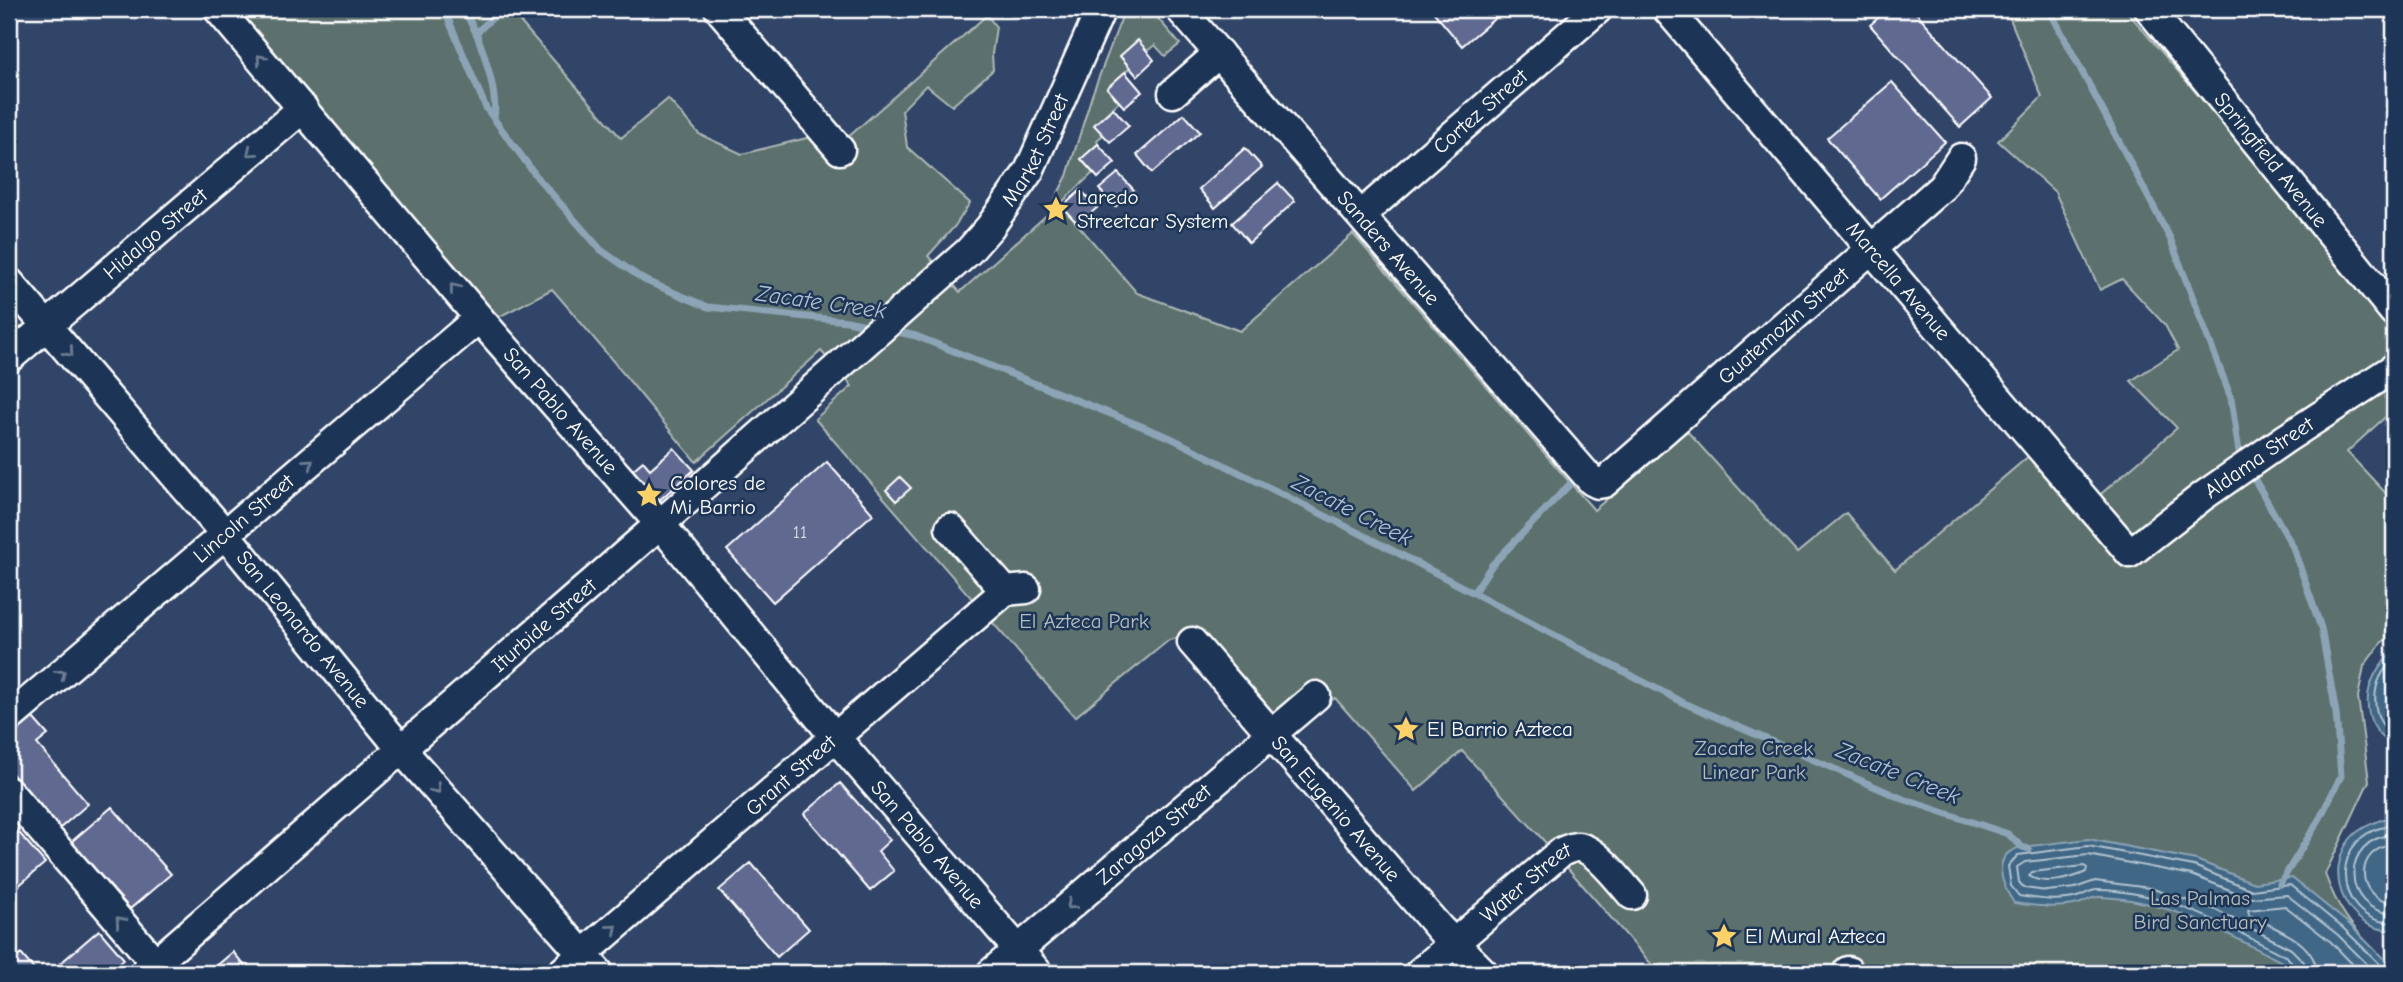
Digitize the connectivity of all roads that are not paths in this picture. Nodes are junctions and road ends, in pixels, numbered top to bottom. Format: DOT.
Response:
graph roads {
  1 [pos="218,9"];
  2 [pos="719,9"];
  3 [pos="1101,9"];
  4 [pos="1180,9"];
  5 [pos="1598,9"];
  6 [pos="1667,9"];
  7 [pos="2149,9"];
  8 [pos="1219,53"];
  9 [pos="1173,93"];
  10 [pos="303,108"];
  11 [pos="840,150"];
  12 [pos="1961,158"];
  13 [pos="1361,215"];
  14 [pos="1872,250"];
  15 [pos="944,274"];
  16 [pos="9,282"];
  17 [pos="2394,312"];
  18 [pos="479,318"];
  19 [pos="46,326"];
  20 [pos="9,358"];
  21 [pos="2394,368"];
  22 [pos="1598,484"];
  23 [pos="660,524"];
  24 [pos="950,528"];
  25 [pos="225,534"];
  26 [pos="2130,553"];
  27 [pos="1192,642"];
  28 [pos="1316,696"];
  29 [pos="9,718"];
  30 [pos="1272,734"];
  31 [pos="835,737"];
  32 [pos="401,749"];
  33 [pos="9,792"];
  34 [pos="1632,895"];
  35 [pos="1455,944"];
  36 [pos="1018,950"];
  37 [pos="591,964"];
  38 [pos="154,970"];
  39 [pos="561,973"];
  40 [pos="990,973"];
  41 [pos="1038,973"];
  42 [pos="1419,973"];
  43 [pos="1484,973"];
  10 -- 1 [label="street, San Pablo Avenue, one-way"];
  2 -- 11 [label="street"];
  3 -- 15 [label="street, Market Street"];
  4 -- 8 [label="street, Sanders Avenue"];
  5 -- 13 [label="street, Cortez Street"];
  6 -- 14 [label="street, Marcella Avenue"];
  7 -- 17 [label="street, Springfield Avenue"];
  8 -- 9 [label="street"];
  8 -- 13 [label="street, Sanders Avenue"];
  18 -- 10 [label="street, San Pablo Avenue, one-way"];
  10 -- 19 [label="street, Hidalgo Street, one-way"];
  12 -- 14 [label="street, Guatemozin Street"];
  13 -- 22 [label="street, Sanders Avenue"];
  14 -- 22 [label="street, Guatemozin Street"];
  14 -- 26 [label="street, Marcella Avenue"];
  15 -- 23 [label="street, Iturbide Street"];
  16 -- 19 [label="street, San Leonardo Avenue"];
  18 -- 23 [label="street, San Pablo Avenue"];
  25 -- 18 [label="street, Lincoln Street, one-way"];
  19 -- 20 [label="street, Hidalgo Street"];
  19 -- 25 [label="street, San Leonardo Avenue, one-way"];
  21 -- 26 [label="street, Aldama Street"];
  23 -- 31 [label="street, San Pablo Avenue"];
  23 -- 32 [label="street, Iturbide Street"];
  24 -- 31 [label="street, Grant Street"];
  29 -- 25 [label="street, Lincoln Street, one-way"];
  25 -- 32 [label="street, San Leonardo Avenue"];
  27 -- 30 [label="street, San Eugenio Avenue"];
  28 -- 30 [label="street, Zaragoza Street"];
  30 -- 35 [label="street, San Eugenio Avenue"];
  30 -- 36 [label="street, Zaragoza Street, one-way"];
  31 -- 36 [label="street, San Pablo Avenue"];
  37 -- 31 [label="street, Grant Street, one-way"];
  32 -- 37 [label="street, San Leonardo Avenue, one-way"];
  32 -- 38 [label="street, Iturbide Street"];
  38 -- 33 [label="street, one-way"];
  34 -- 35 [label="street, Water Street"];
  35 -- 42 [label="street, Water Street"];
  35 -- 43 [label="street, San Eugenio Avenue"];
  36 -- 40 [label="street, Zaragoza Street"];
  36 -- 41 [label="street, San Pablo Avenue"];
  37 -- 39 [label="street, Grant Street"];
}
